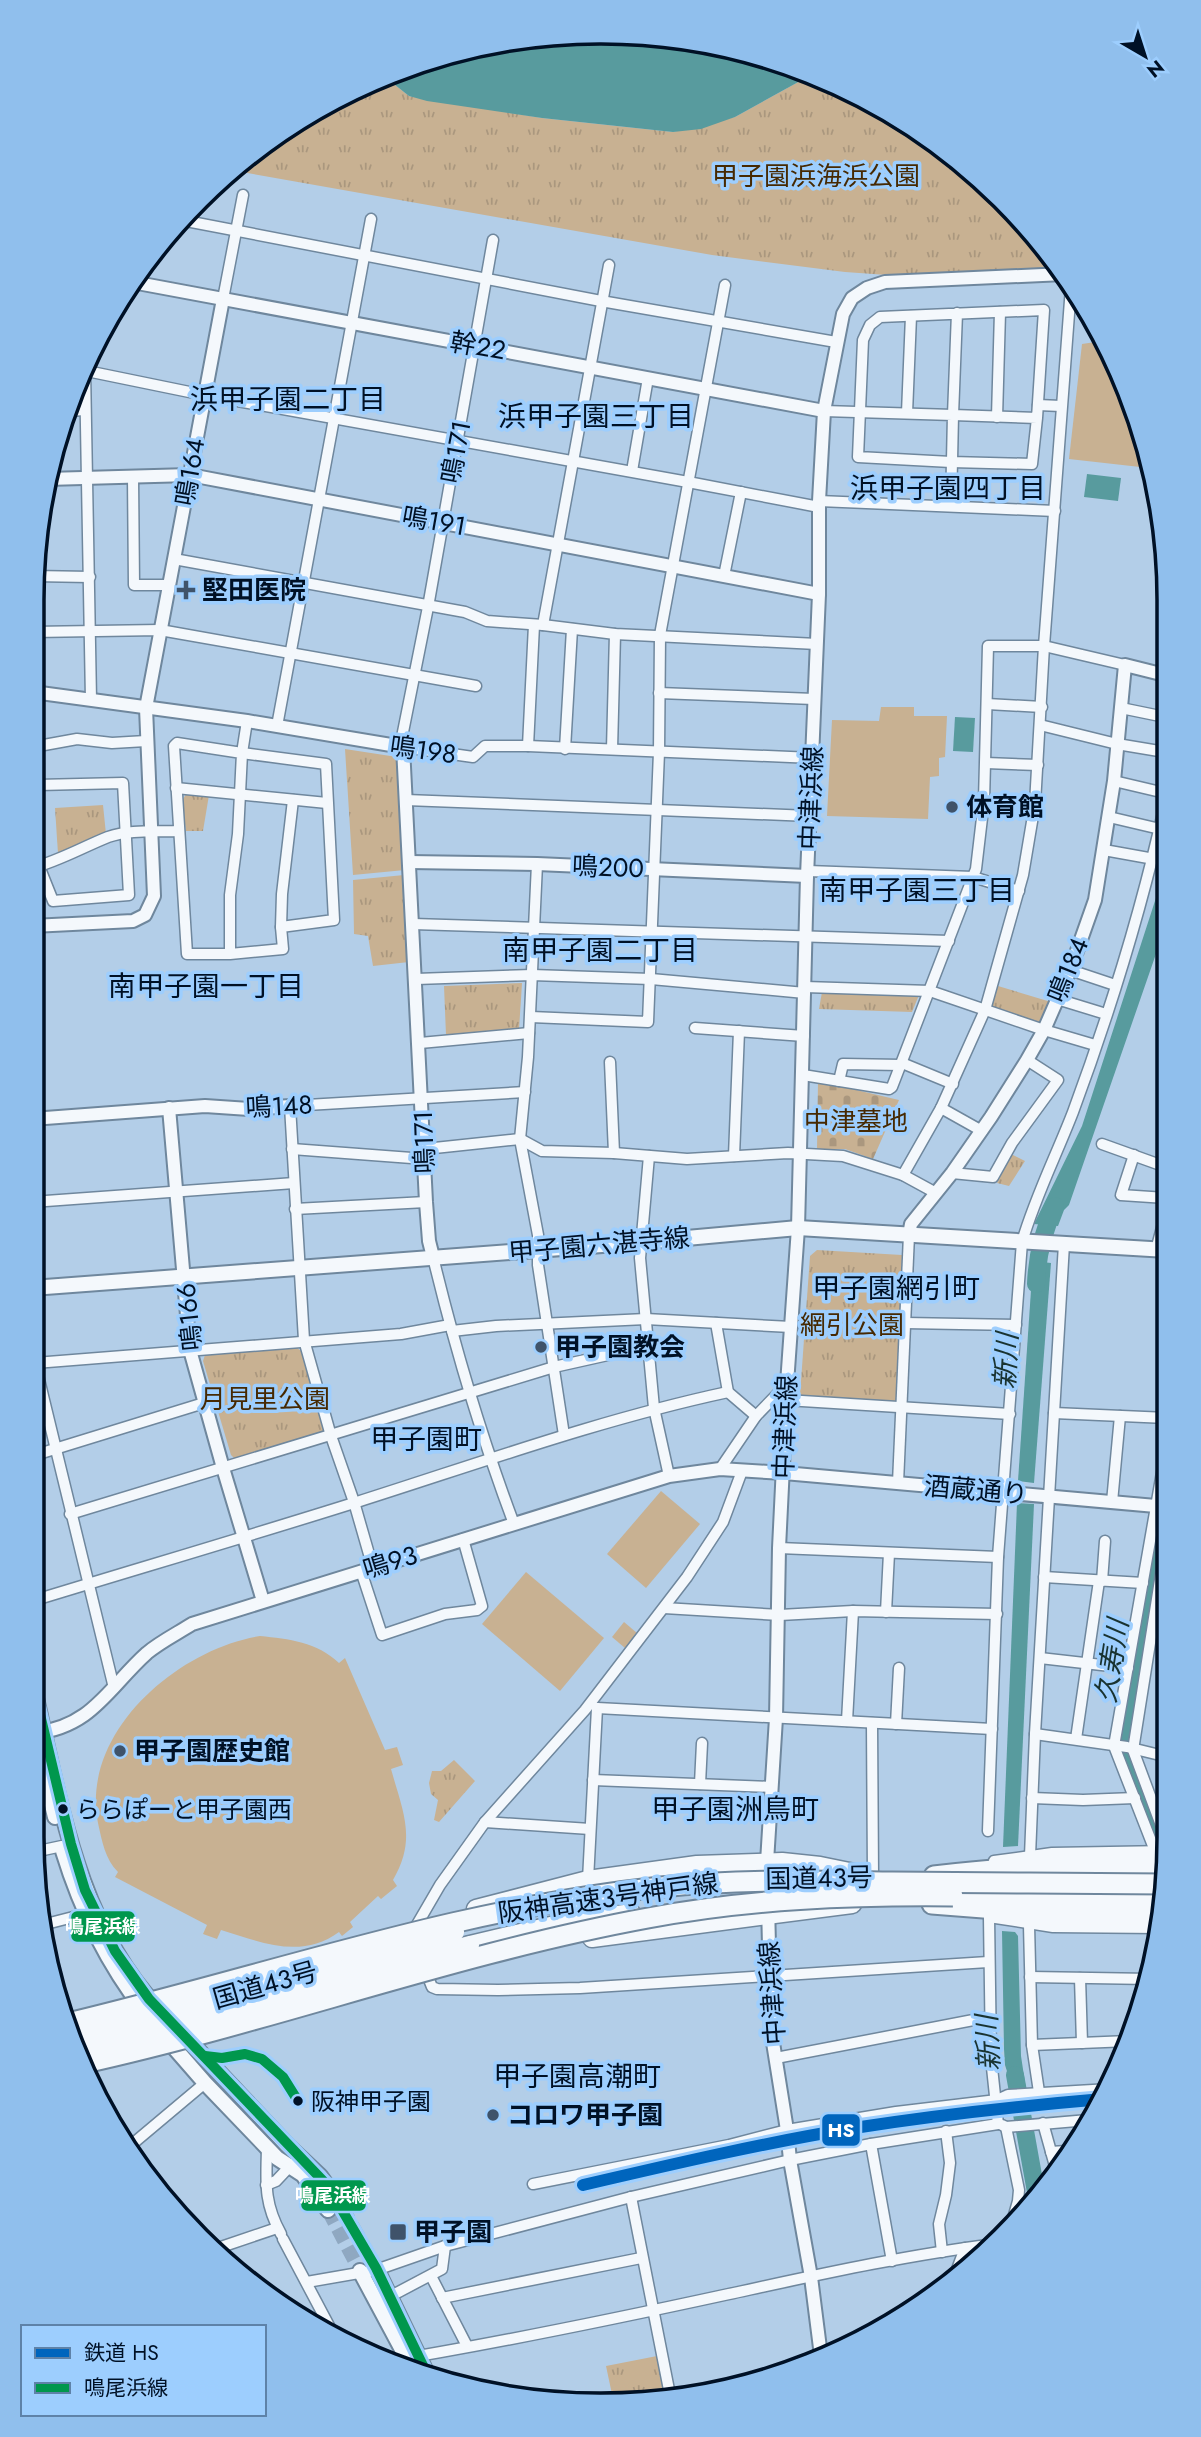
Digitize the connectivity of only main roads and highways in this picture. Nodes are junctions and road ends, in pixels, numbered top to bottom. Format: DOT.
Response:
graph roads {
  1 [pos="1157,1250"];
  2 [pos="44,1287"];
  3 [pos="44,1759"];
  4 [pos="44,1769"];
  5 [pos="1156,1858"];
  6 [pos="1012,1867"];
  7 [pos="767,1869"];
  8 [pos="926,1878"];
  9 [pos="1155,1881"];
  10 [pos="1155,1882"];
  11 [pos="1153,1897"];
  12 [pos="923,1901"];
  13 [pos="1152,1905"];
  14 [pos="767,1907"];
  15 [pos="1009,1912"];
  16 [pos="1151,1917"];
  17 [pos="468,1937"];
  18 [pos="143,2000"];
  19 [pos="74,2019"];
  20 [pos="75,2019"];
  21 [pos="80,2033"];
  22 [pos="193,2045"];
  23 [pos="85,2047"];
  24 [pos="175,2050"];
  25 [pos="91,2061"];
  26 [pos="95,2070"];
  27 [pos="412,2357"];
  28 [pos="412,2360"];
  29 [pos="416,2362"];
  1 -- 2 [label="main road, 甲子園六湛寺線"];
  3 -- 18 [label="main road"];
  4 -- 18 [label="main road"];
  5 -- 6 [label="highway"];
  6 -- 8 [label="highway"];
  6 -- 9 [label="highway"];
  7 -- 8 [label="highway, 国道43号"];
  7 -- 17 [label="highway, 国道43号"];
  7 -- 18 [label="highway"];
  10 -- 20 [label="highway, 阪神高速3号神戸線, bridge"];
  11 -- 25 [label="highway, 阪神高速3号神戸線, bridge"];
  12 -- 14 [label="highway, 国道43号"];
  12 -- 15 [label="highway"];
  13 -- 15 [label="highway"];
  14 -- 17 [label="highway, 国道43号"];
  14 -- 22 [label="highway"];
  15 -- 16 [label="highway"];
  17 -- 21 [label="highway, 国道43号, bridge"];
  17 -- 23 [label="highway, 国道43号, bridge"];
  18 -- 19 [label="highway"];
  18 -- 22 [label="main road"];
  18 -- 24 [label="main road"];
  22 -- 24 [label="highway"];
  22 -- 24 [label="main road"];
  24 -- 26 [label="highway"];
  27 -- 27 [label="main road"];
  27 -- 28 [label="main road"];
  27 -- 29 [label="main road"];
}
